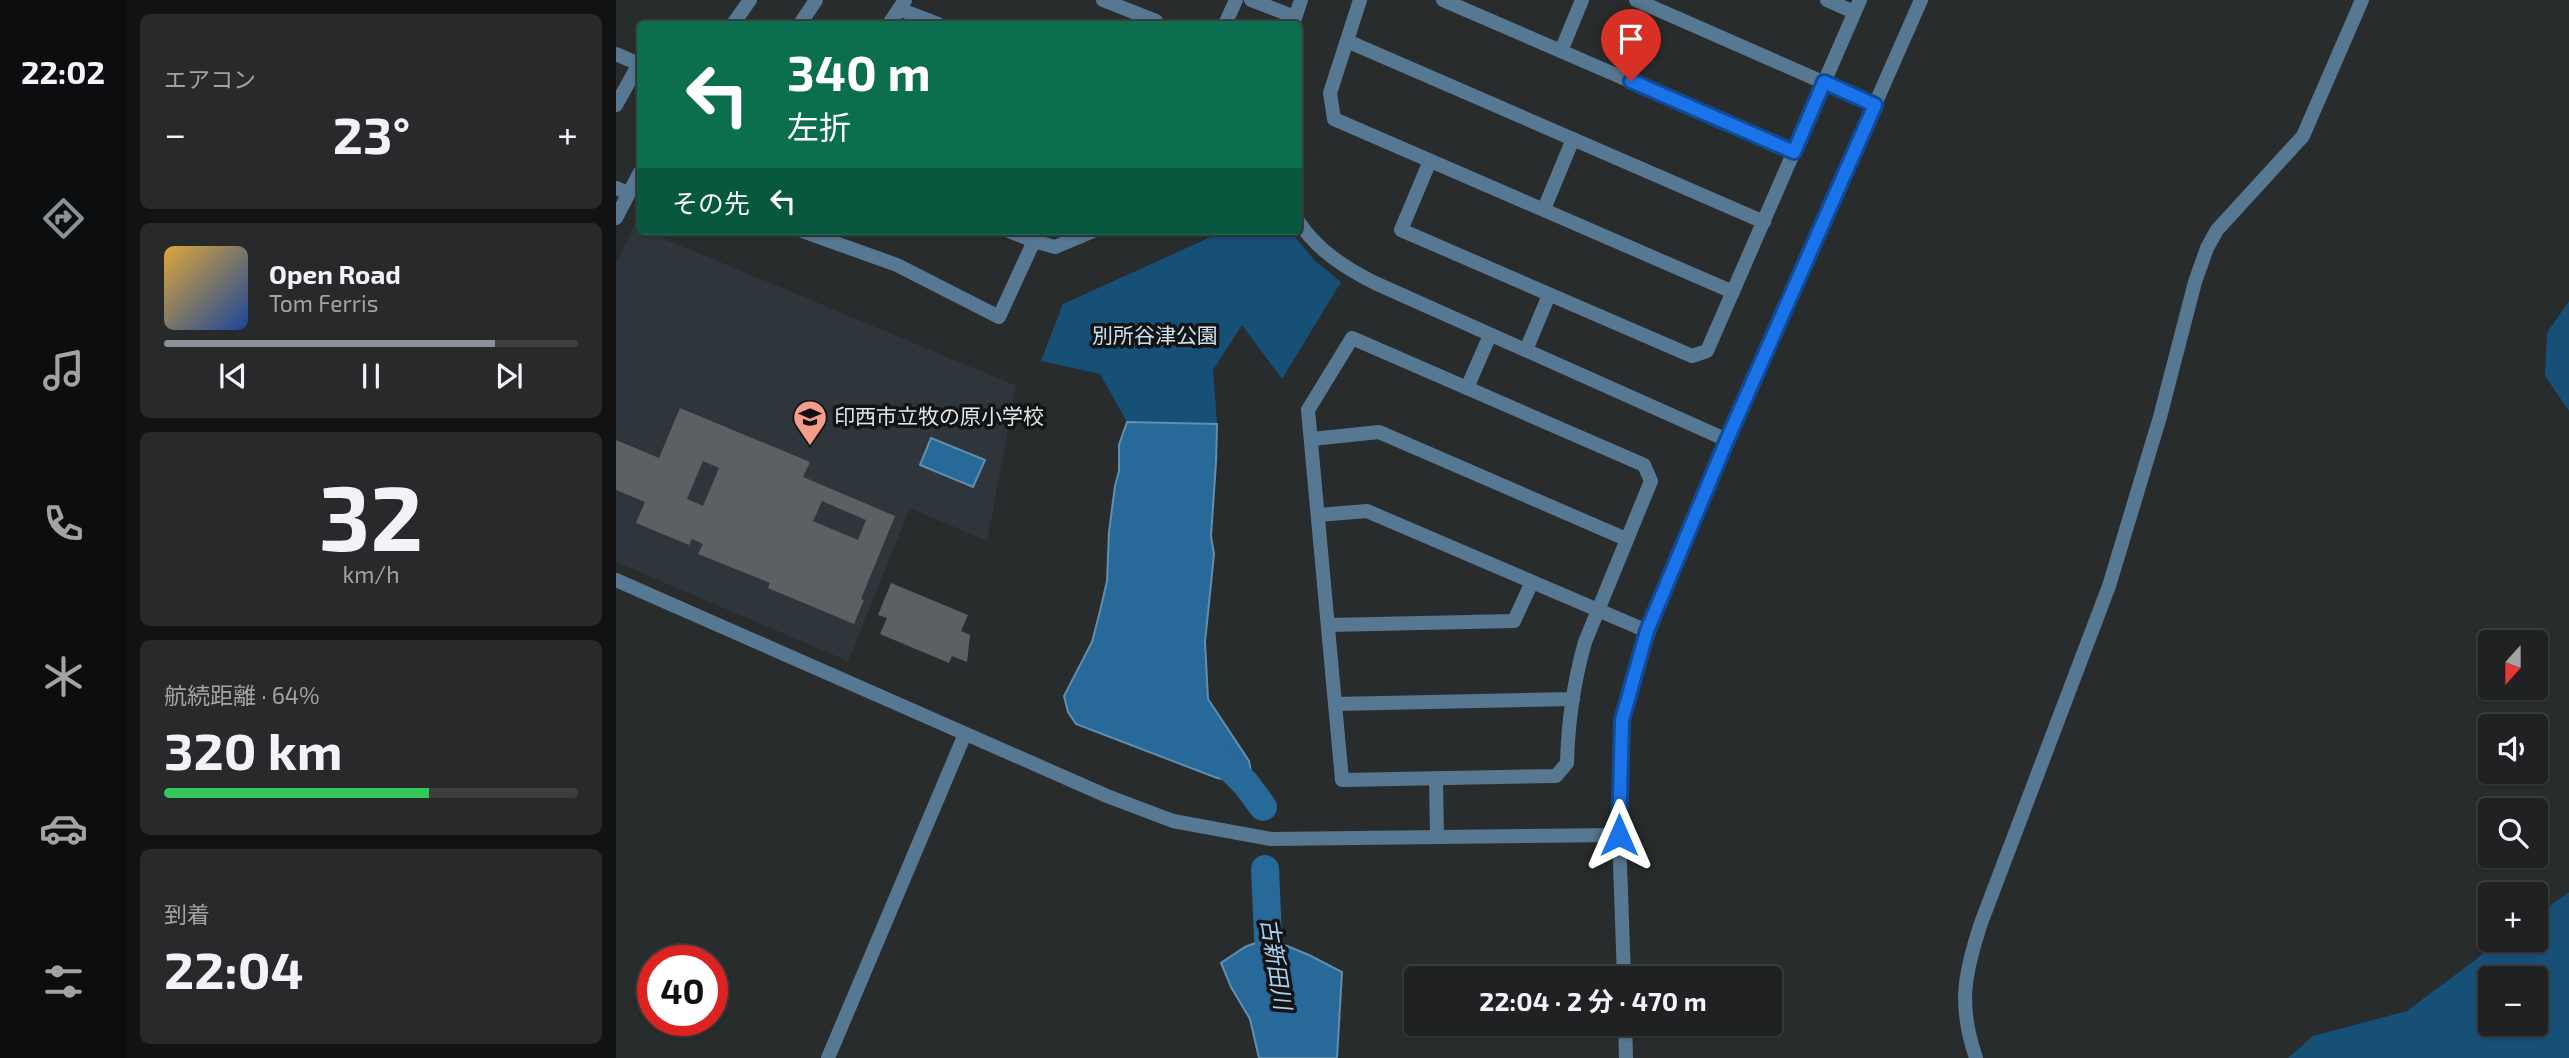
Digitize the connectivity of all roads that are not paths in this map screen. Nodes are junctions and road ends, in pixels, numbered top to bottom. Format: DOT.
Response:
graph roads {
  1 [pos="750,0"];
  2 [pos="816,0"];
  3 [pos="1102,0"];
  4 [pos="1236,0"];
  5 [pos="1251,0"];
  6 [pos="1301,0"];
  7 [pos="1360,0"];
  8 [pos="1443,0"];
  9 [pos="1582,0"];
  10 [pos="1636,0"];
  11 [pos="1827,0"];
  12 [pos="1921,0"];
  13 [pos="2362,0"];
  14 [pos="902,4"];
  15 [pos="1857,6"];
  16 [pos="735,21"];
  17 [pos="802,21"];
  18 [pos="891,21"];
  19 [pos="933,21"];
  20 [pos="1154,21"];
  21 [pos="1226,21"];
  22 [pos="1294,21"];
  23 [pos="1347,41"];
  24 [pos="1560,51"];
  25 [pos="616,54"];
  26 [pos="637,63"];
  27 [pos="637,68"];
  28 [pos="1824,82"];
  29 [pos="616,105"];
  30 [pos="1875,105"];
  31 [pos="1573,139"];
  32 [pos="1794,152"];
  33 [pos="1430,161"];
  34 [pos="637,175"];
  35 [pos="622,191"];
  36 [pos="1544,209"];
  37 [pos="616,218"];
  38 [pos="1764,222"];
  39 [pos="1302,226"];
  40 [pos="813,235"];
  41 [pos="1019,235"];
  42 [pos="1084,235"];
  43 [pos="1034,241"];
  44 [pos="1733,292"];
  45 [pos="1549,295"];
  46 [pos="1490,335"];
  47 [pos="1526,350"];
  48 [pos="1467,388"];
  49 [pos="1312,439"];
  50 [pos="1727,440"];
  51 [pos="1318,515"];
  52 [pos="1626,539"];
  53 [pos="616,580"];
  54 [pos="1532,582"];
  55 [pos="1597,610"];
  56 [pos="1328,625"];
  57 [pos="1647,631"];
  58 [pos="1573,699"];
  59 [pos="1335,704"];
  60 [pos="965,734"];
  61 [pos="1436,778"];
  62 [pos="1619,835"];
  63 [pos="1437,837"];
  64 [pos="1624,966"];
  65 [pos="1625,1036"];
  66 [pos="828,1058"];
  67 [pos="1626,1058"];
  68 [pos="1976,1058"];
  1 -- 16 [label="street"];
  2 -- 17 [label="street"];
  3 -- 20 [label="street"];
  4 -- 21 [label="street"];
  5 -- 22 [label="street"];
  6 -- 22 [label="street"];
  7 -- 23 [label="street"];
  8 -- 24 [label="street"];
  9 -- 24 [label="street"];
  10 -- 28 [label="street"];
  11 -- 15 [label="street"];
  12 -- 30 [label="street"];
  13 -- 68 [label="street"];
  14 -- 18 [label="street"];
  14 -- 19 [label="street"];
  15 -- 28 [label="street"];
  23 -- 31 [label="street"];
  23 -- 33 [label="street"];
  24 -- 32 [label="street"];
  25 -- 26 [label="street"];
  27 -- 29 [label="street"];
  28 -- 30 [label="street"];
  28 -- 32 [label="street"];
  30 -- 50 [label="street"];
  31 -- 36 [label="street"];
  31 -- 38 [label="street"];
  32 -- 38 [label="street"];
  33 -- 36 [label="street"];
  33 -- 45 [label="street"];
  34 -- 35 [label="street"];
  35 -- 37 [label="street"];
  36 -- 44 [label="street"];
  38 -- 44 [label="street"];
  39 -- 46 [label="street"];
  40 -- 43 [label="street"];
  41 -- 43 [label="street"];
  42 -- 43 [label="street"];
  44 -- 45 [label="street"];
  45 -- 47 [label="street"];
  46 -- 47 [label="street"];
  46 -- 48 [label="street"];
  47 -- 50 [label="street"];
  48 -- 49 [label="street"];
  48 -- 52 [label="street"];
  49 -- 51 [label="street"];
  49 -- 52 [label="street"];
  50 -- 57 [label="street"];
  51 -- 54 [label="street"];
  51 -- 56 [label="street"];
  52 -- 55 [label="street"];
  53 -- 60 [label="street"];
  54 -- 55 [label="street"];
  54 -- 56 [label="street"];
  55 -- 57 [label="street"];
  55 -- 58 [label="street"];
  56 -- 59 [label="street"];
  57 -- 62 [label="street"];
  58 -- 59 [label="street"];
  58 -- 61 [label="street"];
  59 -- 61 [label="street"];
  60 -- 63 [label="street"];
  60 -- 66 [label="street"];
  61 -- 63 [label="street"];
  62 -- 63 [label="street"];
  62 -- 64 [label="street"];
  65 -- 67 [label="street"];
}
